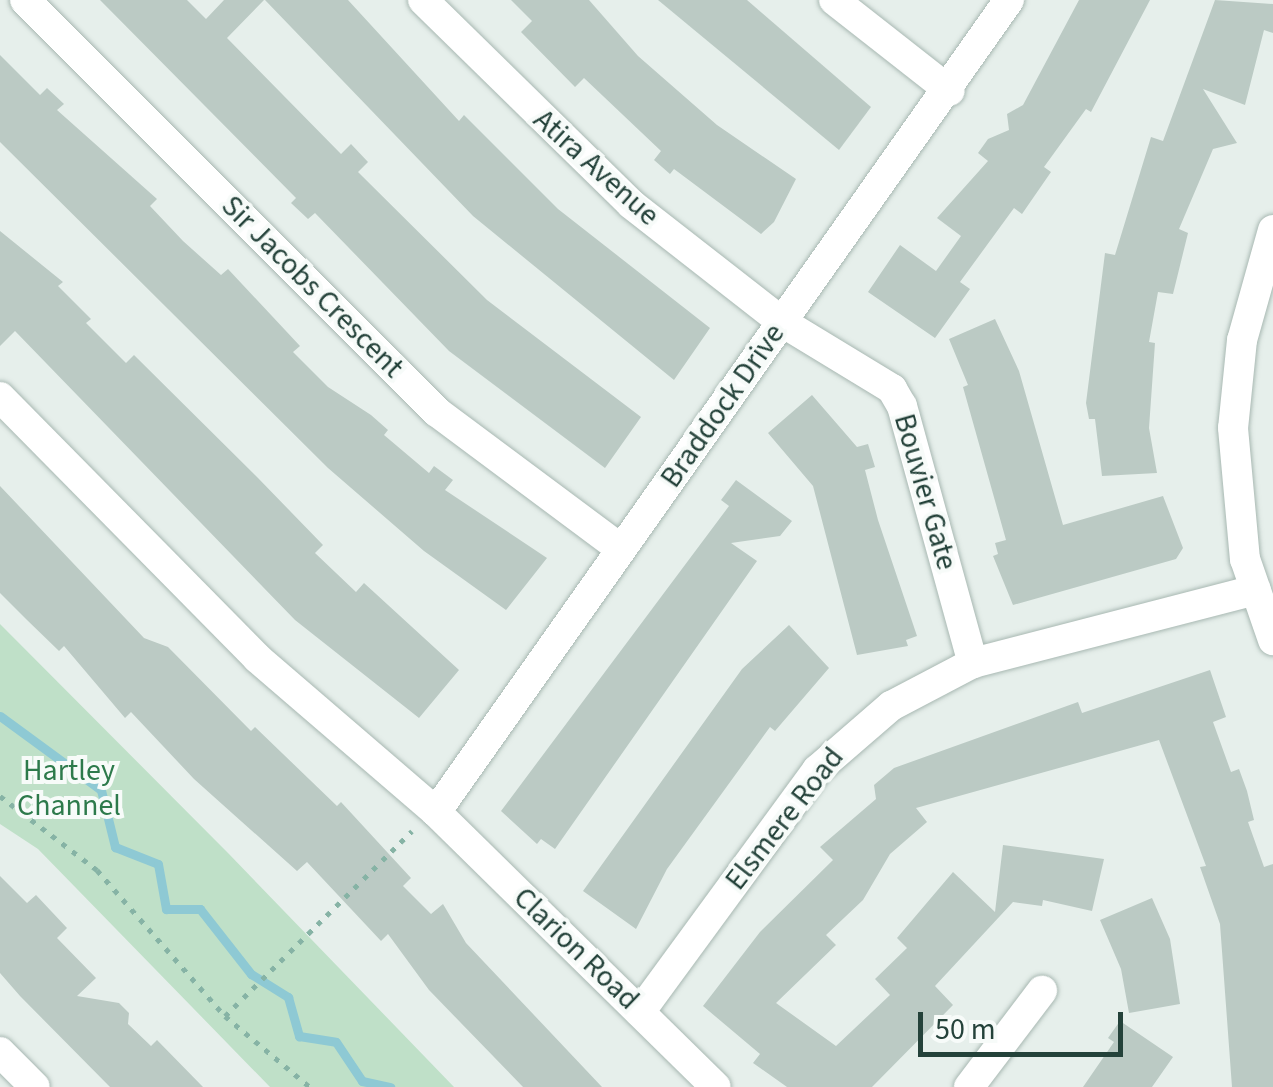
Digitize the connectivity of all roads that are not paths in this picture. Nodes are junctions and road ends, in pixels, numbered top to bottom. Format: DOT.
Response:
graph roads {
  1 [pos="25,0"];
  2 [pos="423,0"];
  3 [pos="834,0"];
  4 [pos="1009,0"];
  5 [pos="950,90"];
  6 [pos="1273,230"];
  7 [pos="782,322"];
  8 [pos="0,397"];
  9 [pos="621,549"];
  10 [pos="1256,590"];
  11 [pos="1273,640"];
  12 [pos="973,663"];
  13 [pos="424,822"];
  14 [pos="1042,991"];
  15 [pos="640,1012"];
  16 [pos="0,1052"];
  17 [pos="34,1087"];
  18 [pos="716,1087"];
  19 [pos="969,1087"];
  1 -- 9 [label="street, Sir Jacobs Crescent"];
  2 -- 7 [label="street, Atira Avenue"];
  3 -- 5 [label="street"];
  4 -- 5 [label="street, Braddock Drive"];
  5 -- 7 [label="street, Braddock Drive"];
  6 -- 10 [label="street"];
  7 -- 9 [label="street, Braddock Drive"];
  7 -- 12 [label="street, Bouvier Gate"];
  8 -- 13 [label="street"];
  9 -- 13 [label="street, Braddock Drive"];
  10 -- 11 [label="street"];
  10 -- 12 [label="street, Elsmere Road"];
  12 -- 15 [label="street, Elsmere Road"];
  13 -- 15 [label="street, Clarion Road"];
  14 -- 19 [label="street"];
  15 -- 18 [label="street, Clarion Road"];
  16 -- 17 [label="street"];
}
